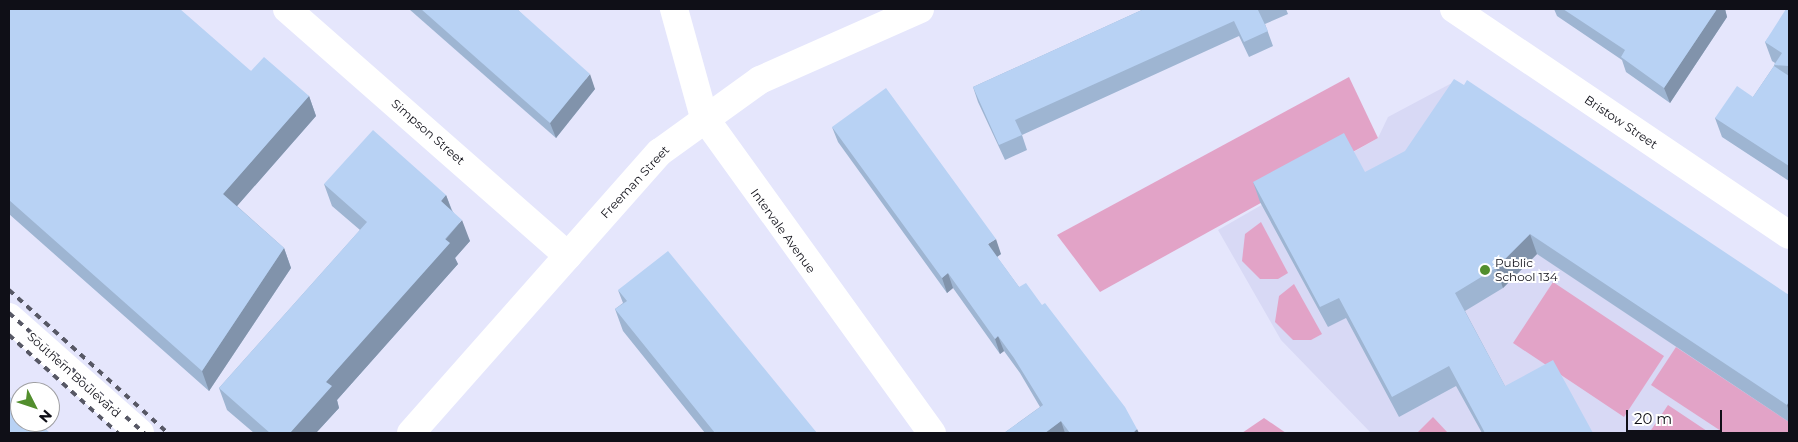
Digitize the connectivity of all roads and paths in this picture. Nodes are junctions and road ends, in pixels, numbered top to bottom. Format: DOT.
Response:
graph roads {
  1 [pos="287,9"];
  2 [pos="674,9"];
  3 [pos="920,9"];
  4 [pos="1454,9"];
  5 [pos="704,117"];
  6 [pos="1789,235"];
  7 [pos="568,256"];
  8 [pos="9,317"];
  9 [pos="140,433"];
  10 [pos="411,433"];
  11 [pos="932,433"];
  1 -- 7 [label="street, Simpson Street"];
  2 -- 5 [label="street, Intervale Avenue"];
  3 -- 5 [label="street, Freeman Street"];
  4 -- 6 [label="street, Bristow Street"];
  5 -- 7 [label="street, Freeman Street"];
  5 -- 11 [label="street, Intervale Avenue"];
  7 -- 10 [label="street, Freeman Street"];
  8 -- 9 [label="street, Southern Boulevard"];
}
